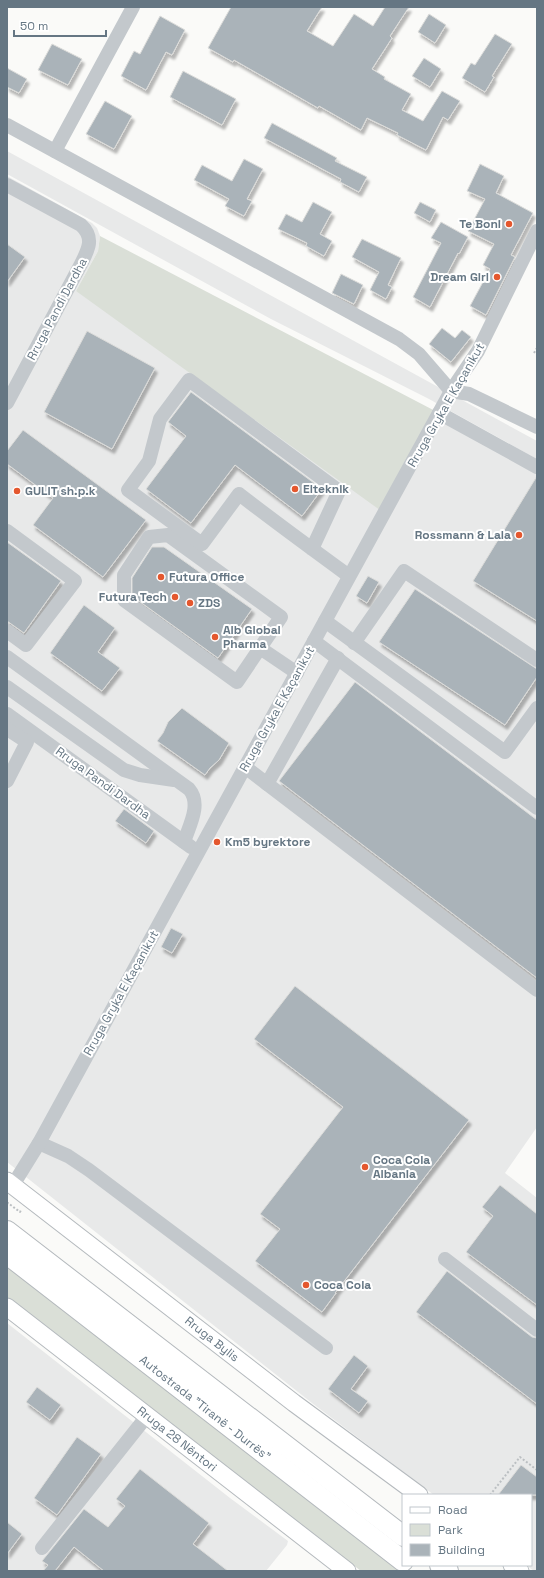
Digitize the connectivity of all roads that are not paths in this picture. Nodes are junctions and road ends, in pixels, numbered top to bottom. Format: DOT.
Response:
graph roads {
  1 [pos="133,7"];
  2 [pos="7,125"];
  3 [pos="55,151"];
  4 [pos="7,185"];
  5 [pos="537,231"];
  6 [pos="451,391"];
  7 [pos="7,403"];
  8 [pos="439,413"];
  9 [pos="537,427"];
  10 [pos="537,467"];
  11 [pos="7,531"];
  12 [pos="312,549"];
  13 [pos="349,576"];
  14 [pos="325,621"];
  15 [pos="7,631"];
  16 [pos="314,640"];
  17 [pos="354,643"];
  18 [pos="260,648"];
  19 [pos="7,657"];
  20 [pos="338,658"];
  21 [pos="537,660"];
  22 [pos="297,673"];
  23 [pos="7,687"];
  24 [pos="537,708"];
  25 [pos="7,714"];
  26 [pos="7,729"];
  27 [pos="245,767"];
  28 [pos="176,780"];
  29 [pos="7,781"];
  30 [pos="267,784"];
  31 [pos="537,808"];
  32 [pos="184,842"];
  33 [pos="199,853"];
  34 [pos="537,990"];
  35 [pos="39,1143"];
  36 [pos="10,1183"];
  37 [pos="7,1231"];
  38 [pos="7,1254"];
  39 [pos="445,1258"];
  40 [pos="7,1307"];
  41 [pos="537,1330"];
  42 [pos="326,1348"];
  43 [pos="147,1416"];
  44 [pos="418,1494"];
  45 [pos="402,1535"];
  46 [pos="42,1548"];
  47 [pos="402,1560"];
  48 [pos="347,1571"];
  1 -- 3 [label="street"];
  2 -- 3 [label="street"];
  3 -- 6 [label="street"];
  4 -- 7 [label="street, Rruga Pandi Dardha"];
  5 -- 6 [label="street, Rruga Gryka E Kaçanikut"];
  6 -- 8 [label="street, Rruga Gryka E Kaçanikut"];
  6 -- 9 [label="street"];
  8 -- 10 [label="street"];
  8 -- 13 [label="street, Rruga Gryka E Kaçanikut"];
  11 -- 15 [label="street"];
  12 -- 12 [label="street"];
  12 -- 13 [label="street"];
  13 -- 14 [label="street, Rruga Gryka E Kaçanikut"];
  14 -- 16 [label="street, Rruga Gryka E Kaçanikut"];
  14 -- 17 [label="street"];
  16 -- 20 [label="street"];
  16 -- 22 [label="street, Rruga Gryka E Kaçanikut"];
  17 -- 21 [label="street"];
  17 -- 24 [label="street"];
  18 -- 18 [label="street"];
  18 -- 22 [label="street"];
  19 -- 28 [label="street"];
  20 -- 30 [label="street"];
  20 -- 31 [label="street"];
  22 -- 27 [label="street, Rruga Gryka E Kaçanikut"];
  23 -- 28 [label="street"];
  25 -- 32 [label="street, Rruga Pandi Dardha"];
  26 -- 29 [label="street"];
  27 -- 30 [label="street"];
  27 -- 33 [label="street, Rruga Gryka E Kaçanikut"];
  28 -- 32 [label="street"];
  30 -- 34 [label="street"];
  32 -- 33 [label="street, Rruga Pandi Dardha"];
  33 -- 35 [label="street, Rruga Gryka E Kaçanikut"];
  35 -- 36 [label="street, Rruga Gryka E Kaçanikut"];
  35 -- 42 [label="street"];
  36 -- 44 [label="main road, Rruga Bylis"];
  37 -- 45 [label="highway, Autostrada \"Tiranë - Durrës\""];
  38 -- 47 [label="highway, Autostrada \"Tiranë - Durrës\""];
  39 -- 41 [label="street"];
  40 -- 43 [label="main road, Rruga 28 Nëntori"];
  43 -- 46 [label="street"];
  43 -- 48 [label="main road, Rruga 28 Nëntori"];
}
